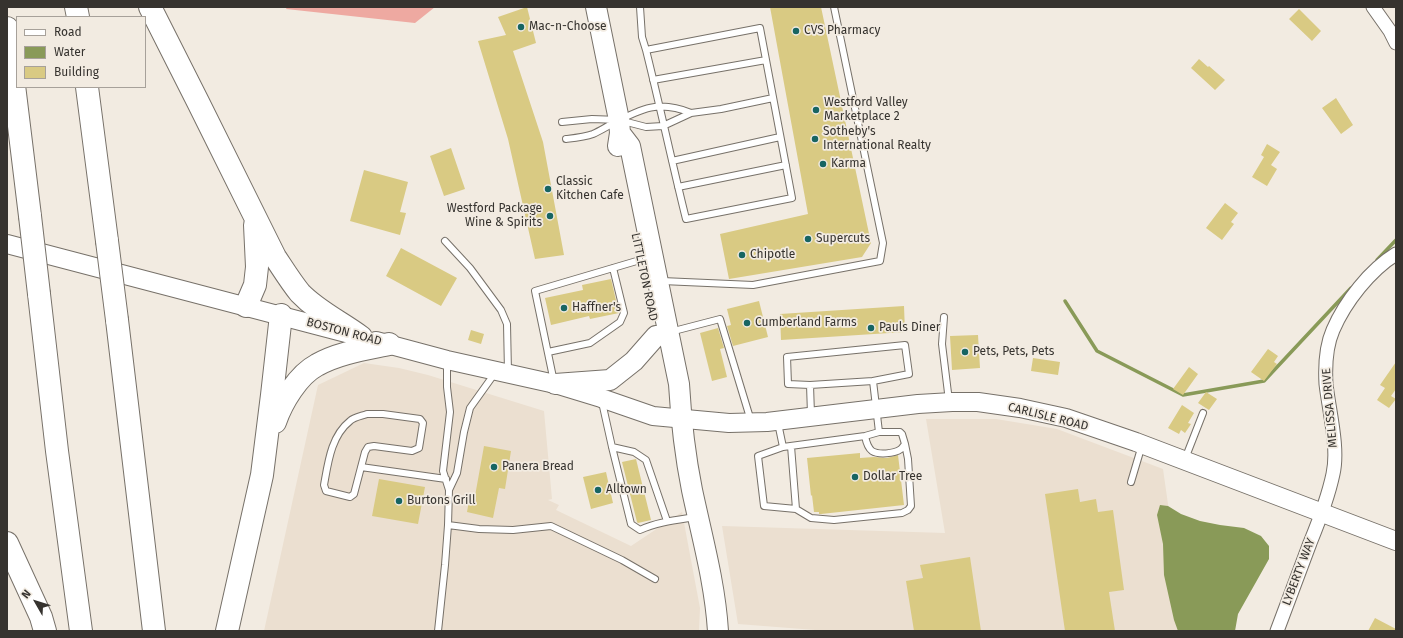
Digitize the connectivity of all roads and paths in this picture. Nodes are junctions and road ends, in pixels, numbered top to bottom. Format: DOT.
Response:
graph roads {
  1 [pos="150,7"];
  2 [pos="596,7"];
  3 [pos="640,7"];
  4 [pos="834,7"];
  5 [pos="1373,7"];
  6 [pos="7,28"];
  7 [pos="1396,43"];
  8 [pos="646,50"];
  9 [pos="766,60"];
  10 [pos="653,80"];
  11 [pos="87,88"];
  12 [pos="773,98"];
  13 [pos="660,105"];
  14 [pos="691,112"];
  15 [pos="562,122"];
  16 [pos="664,126"];
  17 [pos="620,127"];
  18 [pos="780,137"];
  19 [pos="566,139"];
  20 [pos="672,161"];
  21 [pos="786,165"];
  22 [pos="678,187"];
  23 [pos="255,216"];
  24 [pos="445,241"];
  25 [pos="7,244"];
  26 [pos="1396,254"];
  27 [pos="640,260"];
  28 [pos="613,268"];
  29 [pos="658,281"];
  30 [pos="246,306"];
  31 [pos="281,315"];
  32 [pos="944,316"];
  33 [pos="662,334"];
  34 [pos="360,336"];
  35 [pos="389,344"];
  36 [pos="548,352"];
  37 [pos="447,360"];
  38 [pos="502,372"];
  39 [pos="873,381"];
  40 [pos="555,384"];
  41 [pos="810,385"];
  42 [pos="601,398"];
  43 [pos="949,402"];
  44 [pos="876,409"];
  45 [pos="1203,413"];
  46 [pos="811,418"];
  47 [pos="681,419"];
  48 [pos="777,421"];
  49 [pos="751,422"];
  50 [pos="879,432"];
  51 [pos="865,436"];
  52 [pos="905,444"];
  53 [pos="1142,444"];
  54 [pos="790,446"];
  55 [pos="612,447"];
  56 [pos="783,447"];
  57 [pos="264,455"];
  58 [pos="1184,461"];
  59 [pos="361,467"];
  60 [pos="446,480"];
  61 [pos="1131,482"];
  62 [pos="449,490"];
  63 [pos="796,510"];
  64 [pos="1322,514"];
  65 [pos="698,516"];
  66 [pos="667,521"];
  67 [pos="448,525"];
  68 [pos="1396,541"];
  69 [pos="7,543"];
  70 [pos="655,579"];
  71 [pos="45,631"];
  72 [pos="81,631"];
  73 [pos="154,631"];
  74 [pos="227,631"];
  75 [pos="438,631"];
  76 [pos="718,631"];
  77 [pos="1277,631"];
  1 -- 23 [label="highway"];
  2 -- 17 [label="main road, LITTLETON ROAD"];
  3 -- 8 [label="lane"];
  4 -- 29 [label="lane"];
  5 -- 7 [label="street"];
  6 -- 72 [label="highway, bridge"];
  8 -- 9 [label="lane"];
  8 -- 10 [label="lane"];
  9 -- 10 [label="lane"];
  9 -- 12 [label="lane"];
  10 -- 13 [label="lane"];
  11 -- 73 [label="highway, bridge"];
  12 -- 14 [label="lane"];
  12 -- 18 [label="lane"];
  13 -- 14 [label="lane"];
  13 -- 16 [label="lane"];
  13 -- 17 [label="lane"];
  14 -- 16 [label="lane"];
  15 -- 17 [label="lane"];
  16 -- 17 [label="lane"];
  16 -- 20 [label="lane"];
  17 -- 19 [label="lane"];
  17 -- 27 [label="main road, LITTLETON ROAD"];
  17 -- 29 [label="main road, LITTLETON ROAD"];
  18 -- 20 [label="lane"];
  18 -- 21 [label="lane"];
  20 -- 22 [label="lane"];
  21 -- 22 [label="lane"];
  21 -- 22 [label="lane"];
  23 -- 30 [label="highway"];
  23 -- 34 [label="highway"];
  24 -- 38 [label="lane"];
  25 -- 30 [label="main road, BOSTON ROAD"];
  26 -- 64 [label="street, MELISSA DRIVE"];
  27 -- 28 [label="lane"];
  27 -- 33 [label="main road, LITTLETON ROAD"];
  28 -- 36 [label="lane"];
  28 -- 36 [label="lane"];
  29 -- 33 [label="main road, LITTLETON ROAD"];
  30 -- 31 [label="main road, BOSTON ROAD"];
  31 -- 34 [label="main road, BOSTON ROAD"];
  31 -- 57 [label="highway"];
  32 -- 43 [label="lane"];
  33 -- 40 [label="main road"];
  33 -- 47 [label="main road, LITTLETON ROAD"];
  33 -- 49 [label="lane"];
  34 -- 35 [label="main road, BOSTON ROAD"];
  35 -- 37 [label="main road, BOSTON ROAD"];
  35 -- 57 [label="highway"];
  36 -- 40 [label="lane"];
  37 -- 38 [label="main road, BOSTON ROAD"];
  37 -- 60 [label="lane"];
  38 -- 40 [label="main road, BOSTON ROAD"];
  38 -- 62 [label="lane"];
  39 -- 41 [label="lane"];
  39 -- 41 [label="lane"];
  39 -- 44 [label="lane"];
  40 -- 42 [label="main road, BOSTON ROAD"];
  41 -- 46 [label="lane"];
  42 -- 47 [label="main road, BOSTON ROAD"];
  42 -- 55 [label="lane"];
  43 -- 44 [label="main road, CARLISLE ROAD"];
  43 -- 53 [label="main road, CARLISLE ROAD"];
  44 -- 46 [label="main road, CARLISLE ROAD"];
  44 -- 50 [label="lane"];
  45 -- 58 [label="lane"];
  46 -- 48 [label="main road, CARLISLE ROAD"];
  47 -- 49 [label="main road, CARLISLE ROAD"];
  47 -- 65 [label="main road, LITTLETON ROAD"];
  48 -- 49 [label="main road, CARLISLE ROAD"];
  48 -- 56 [label="lane"];
  50 -- 51 [label="lane"];
  50 -- 52 [label="lane"];
  51 -- 52 [label="lane"];
  51 -- 54 [label="lane"];
  52 -- 63 [label="lane"];
  53 -- 58 [label="main road, CARLISLE ROAD"];
  53 -- 61 [label="lane"];
  54 -- 56 [label="lane"];
  54 -- 63 [label="lane"];
  55 -- 66 [label="lane"];
  55 -- 66 [label="lane"];
  56 -- 63 [label="lane"];
  57 -- 74 [label="highway"];
  58 -- 64 [label="main road, CARLISLE ROAD"];
  59 -- 59 [label="lane"];
  59 -- 60 [label="lane"];
  60 -- 62 [label="lane"];
  62 -- 67 [label="lane"];
  64 -- 68 [label="main road, CARLISLE ROAD"];
  64 -- 77 [label="street, LYBERTY WAY"];
  65 -- 66 [label="lane"];
  65 -- 76 [label="main road, LITTLETON ROAD"];
  67 -- 70 [label="lane"];
  67 -- 75 [label="lane"];
  69 -- 71 [label="highway"];
}
